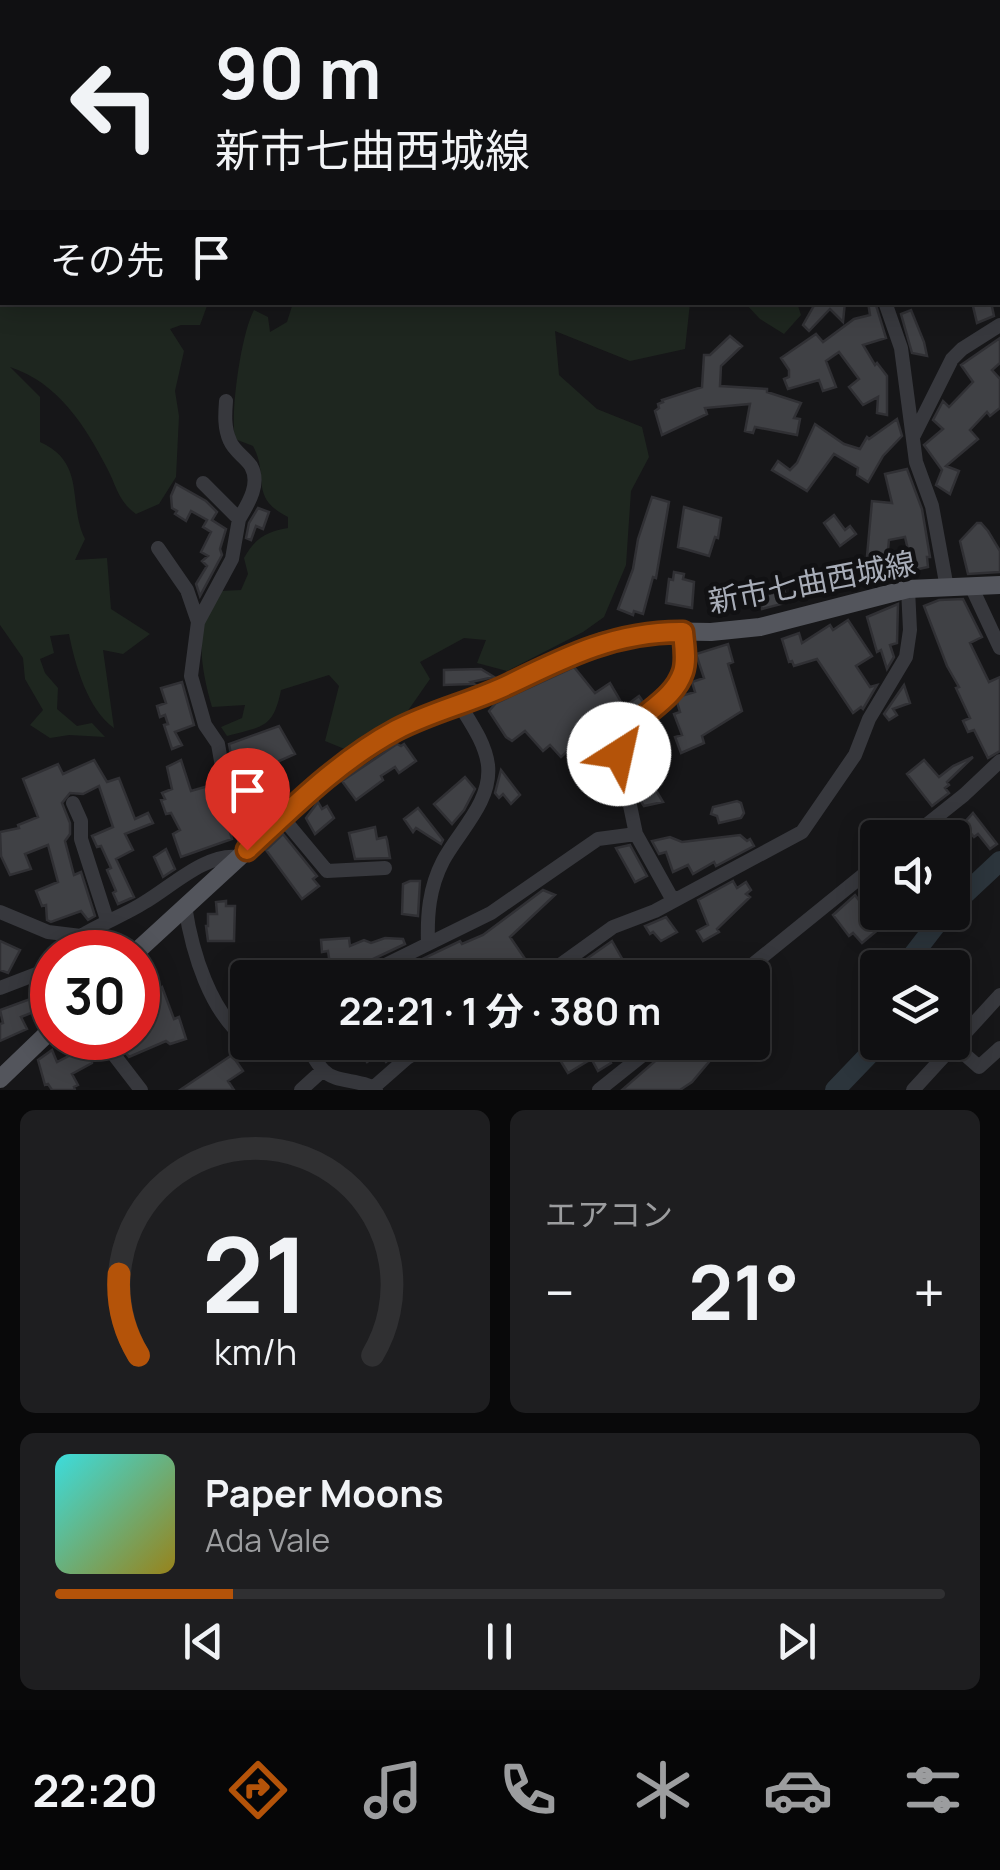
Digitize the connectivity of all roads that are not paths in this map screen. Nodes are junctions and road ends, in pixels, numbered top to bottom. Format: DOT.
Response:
graph roads {
  1 [pos="886,305"];
  2 [pos="1000,326"];
  3 [pos="226,400"];
  4 [pos="912,438"];
  5 [pos="203,484"];
  6 [pos="239,519"];
  7 [pos="158,548"];
  8 [pos="1000,584"];
  9 [pos="947,588"];
  10 [pos="972,588"];
  11 [pos="908,589"];
  12 [pos="198,622"];
  13 [pos="683,632"];
  14 [pos="1000,648"];
  15 [pos="458,702"];
  16 [pos="1000,760"];
  17 [pos="73,803"];
  18 [pos="282,817"];
  19 [pos="933,820"];
  20 [pos="636,834"];
  21 [pos="242,853"];
  22 [pos="385,868"];
  23 [pos="860,878"];
  24 [pos="676,899"];
  25 [pos="186,906"];
  26 [pos="0,912"];
  27 [pos="107,920"];
  28 [pos="43,930"];
  29 [pos="91,930"];
  30 [pos="160,930"];
  31 [pos="428,944"];
  32 [pos="395,960"];
  33 [pos="567,960"];
  34 [pos="758,960"];
  35 [pos="30,976"];
  36 [pos="0,988"];
  37 [pos="1000,994"];
  38 [pos="230,1019"];
  39 [pos="970,1027"];
  40 [pos="1000,1048"];
  41 [pos="30,1051"];
  42 [pos="970,1059"];
  43 [pos="118,1060"];
  44 [pos="316,1060"];
  45 [pos="405,1060"];
  46 [pos="636,1060"];
  47 [pos="940,1060"];
  48 [pos="323,1070"];
  49 [pos="0,1079"];
  50 [pos="375,1088"];
  51 [pos="141,1090"];
  52 [pos="301,1090"];
  53 [pos="599,1090"];
  54 [pos="913,1090"];
  1 -- 4 [label="street"];
  2 -- 4 [label="street"];
  3 -- 6 [label="street"];
  4 -- 9 [label="street"];
  5 -- 6 [label="street"];
  6 -- 12 [label="street"];
  7 -- 12 [label="street"];
  8 -- 10 [label="main road, 新市七曲西城線"];
  9 -- 10 [label="main road, 新市七曲西城線"];
  9 -- 11 [label="main road, 新市七曲西城線"];
  10 -- 14 [label="street"];
  11 -- 13 [label="main road, 新市七曲西城線"];
  11 -- 24 [label="street"];
  12 -- 21 [label="street"];
  13 -- 15 [label="main road, 新市七曲西城線"];
  13 -- 20 [label="street"];
  15 -- 18 [label="main road, 新市七曲西城線"];
  15 -- 31 [label="street"];
  16 -- 19 [label="street"];
  17 -- 27 [label="street"];
  18 -- 21 [label="main road, 新市七曲西城線"];
  18 -- 22 [label="street"];
  20 -- 24 [label="street"];
  20 -- 31 [label="street"];
  21 -- 25 [label="main road, 新市七曲西城線"];
  21 -- 27 [label="street"];
  23 -- 34 [label="street"];
  24 -- 33 [label="street"];
  25 -- 30 [label="main road, 新市七曲西城線"];
  25 -- 38 [label="street"];
  26 -- 28 [label="street"];
  27 -- 29 [label="street"];
  31 -- 32 [label="street"];
  35 -- 36 [label="street"];
  37 -- 39 [label="street"];
  40 -- 42 [label="street"];
  41 -- 49 [label="main road"];
  43 -- 51 [label="street"];
  44 -- 48 [label="street"];
  45 -- 50 [label="street"];
  46 -- 53 [label="street"];
  47 -- 54 [label="street"];
  48 -- 50 [label="street"];
  48 -- 52 [label="street"];
}
